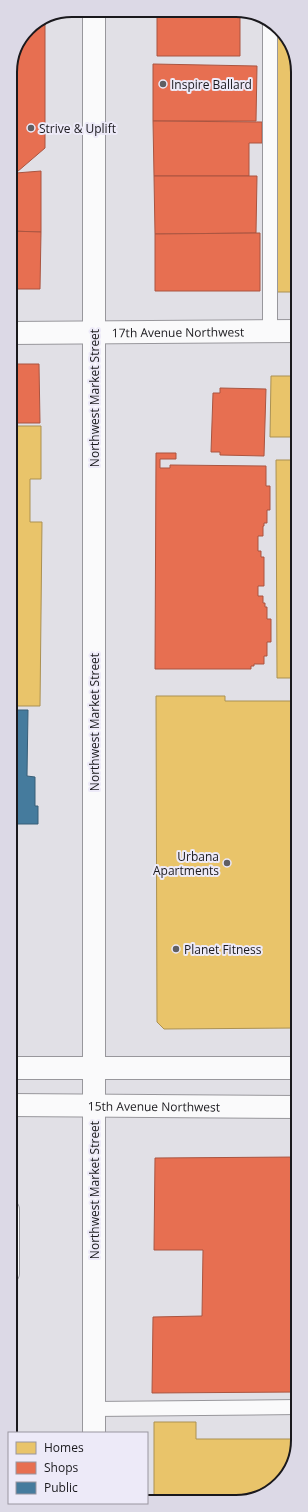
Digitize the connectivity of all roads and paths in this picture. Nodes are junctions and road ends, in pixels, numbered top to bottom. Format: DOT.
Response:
graph roads {
  1 [pos="94,17"];
  2 [pos="270,29"];
  3 [pos="291,331"];
  4 [pos="94,332"];
  5 [pos="270,332"];
  6 [pos="17,333"];
  7 [pos="17,1068"];
  8 [pos="95,1068"];
  9 [pos="291,1068"];
  10 [pos="17,1105"];
  11 [pos="94,1106"];
  12 [pos="291,1107"];
  13 [pos="291,1407"];
  14 [pos="94,1409"];
  15 [pos="94,1432"];
  1 -- 4 [label="main road, Northwest Market Street"];
  2 -- 5 [label="lane"];
  3 -- 5 [label="main road, 17th Avenue Northwest"];
  4 -- 5 [label="main road, 17th Avenue Northwest"];
  4 -- 6 [label="main road, 17th Avenue Northwest"];
  4 -- 8 [label="main road, Northwest Market Street"];
  7 -- 8 [label="main road"];
  8 -- 9 [label="main road"];
  8 -- 11 [label="main road, Northwest Market Street"];
  10 -- 11 [label="main road, 15th Avenue Northwest"];
  11 -- 12 [label="main road, 15th Avenue Northwest"];
  11 -- 14 [label="main road, Northwest Market Street"];
  13 -- 14 [label="lane"];
  14 -- 15 [label="main road, Northwest Market Street"];
}
